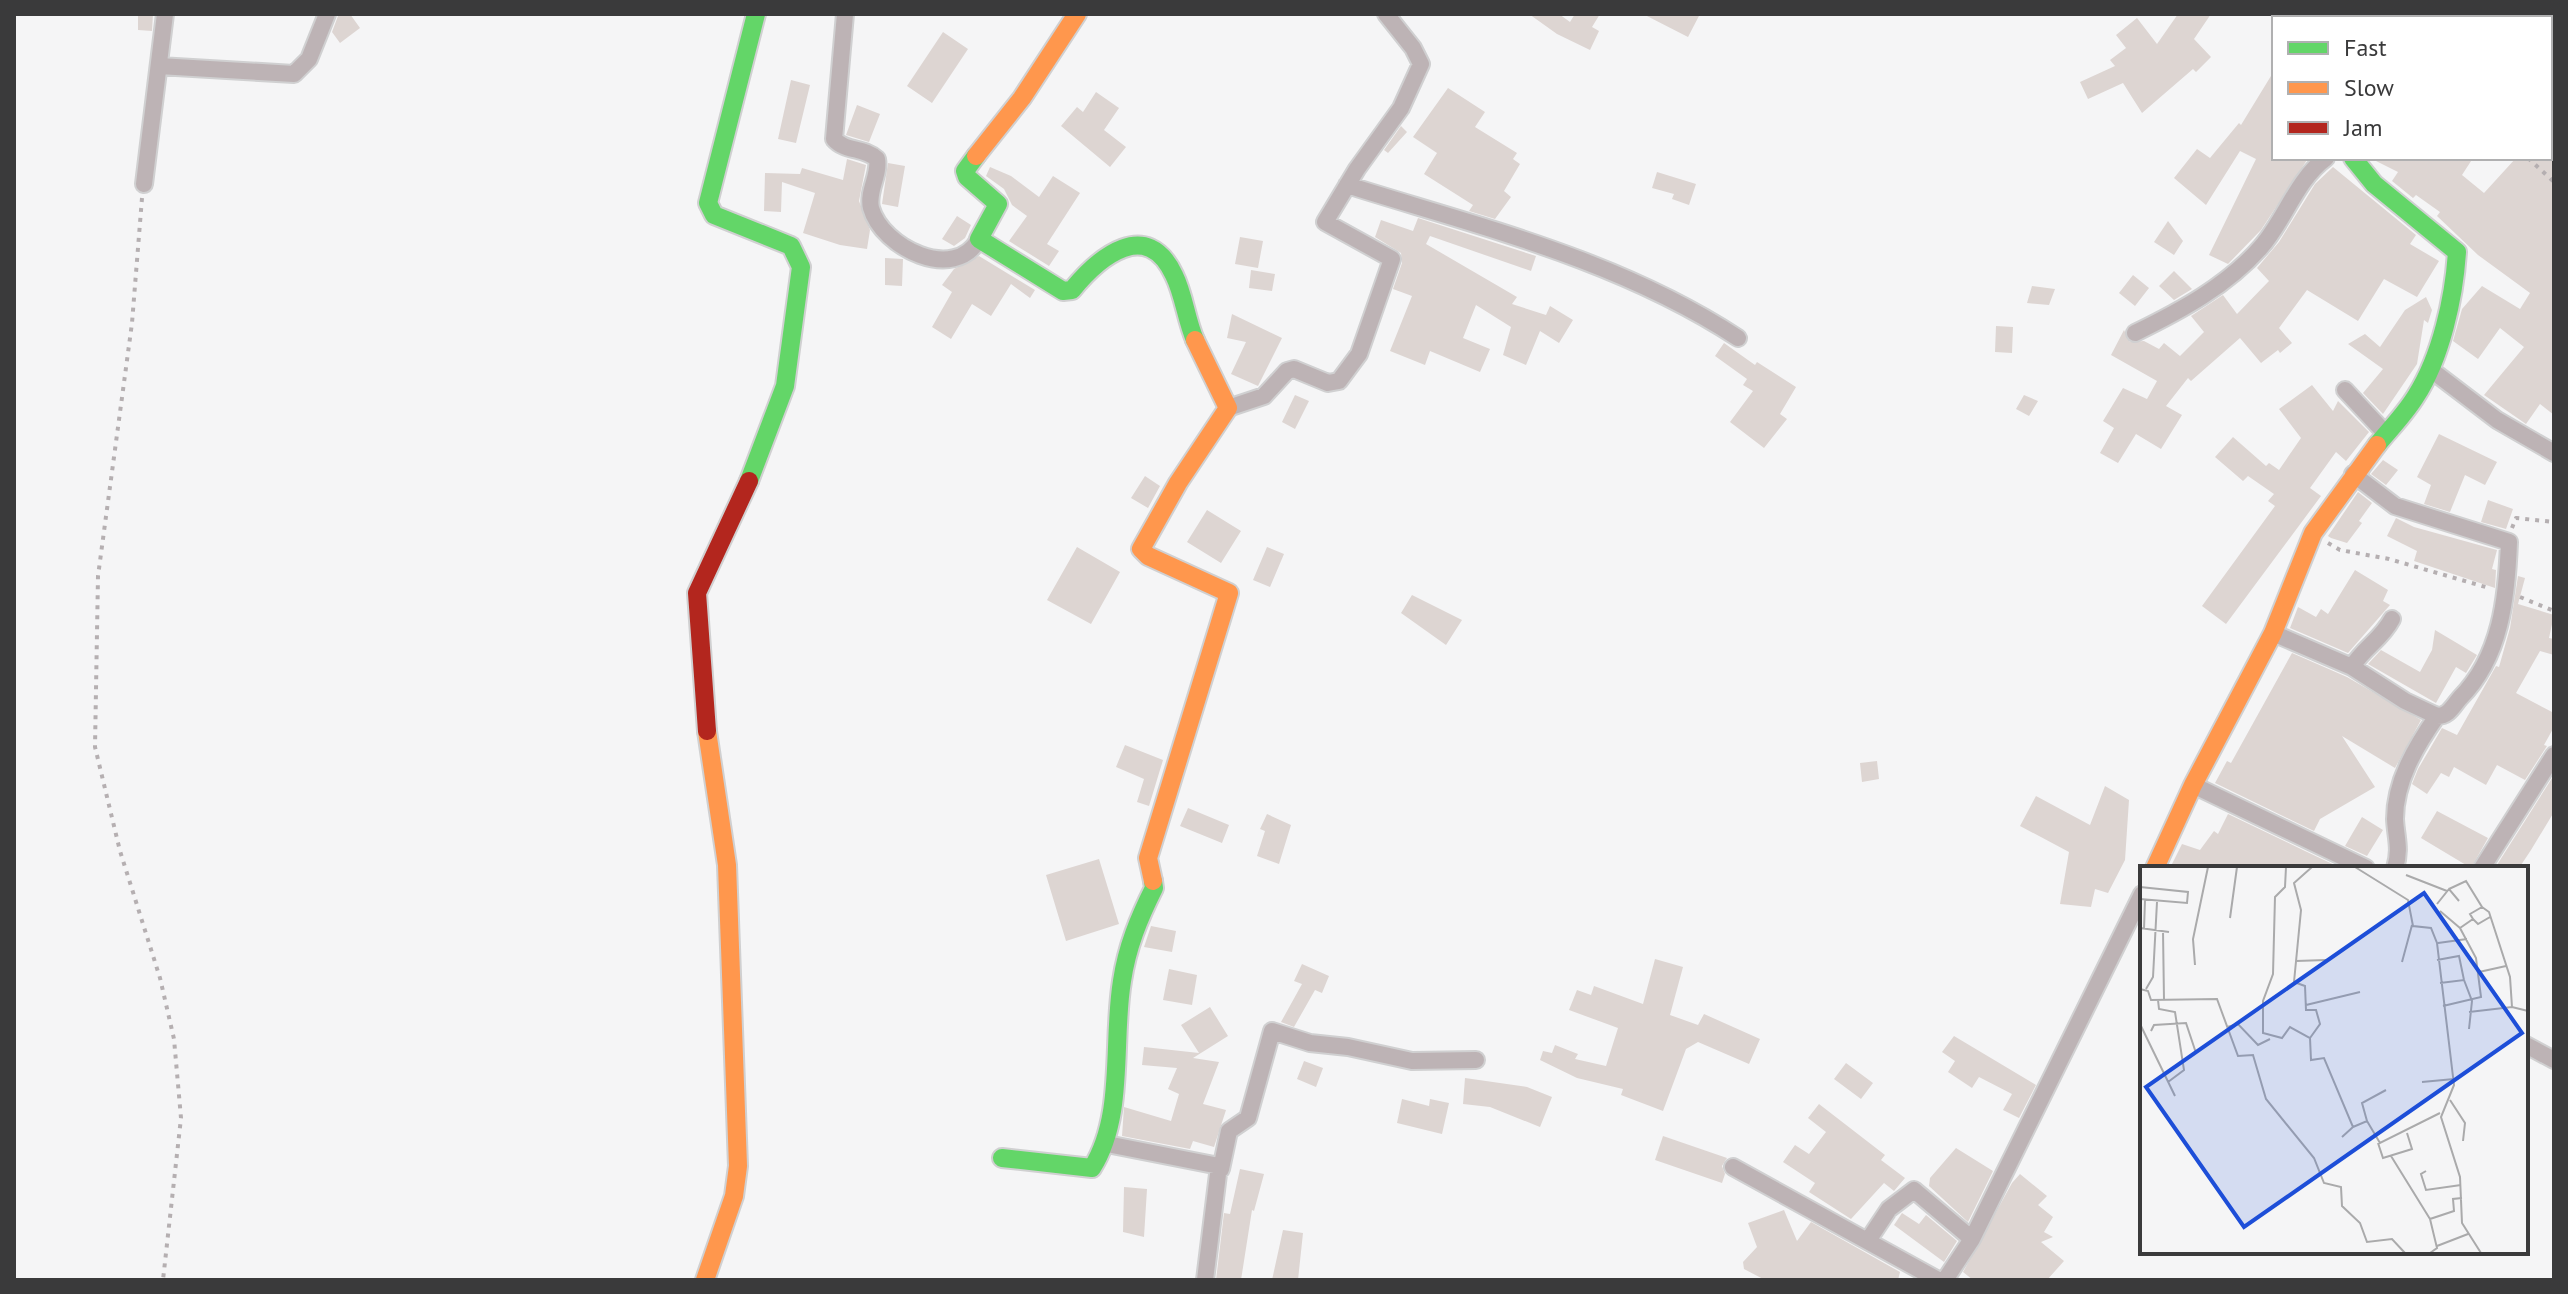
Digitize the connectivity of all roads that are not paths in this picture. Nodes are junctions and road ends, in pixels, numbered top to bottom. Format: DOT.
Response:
graph roads {
  1 [pos="165,14"];
  2 [pos="327,14"];
  3 [pos="756,14"];
  4 [pos="845,14"];
  5 [pos="1077,14"];
  6 [pos="1386,14"];
  7 [pos="159,66"];
  8 [pos="2324,160"];
  9 [pos="2354,160"];
  10 [pos="144,184"];
  11 [pos="1347,185"];
  12 [pos="979,239"];
  13 [pos="2135,333"];
  14 [pos="1738,338"];
  15 [pos="2430,369"];
  16 [pos="2345,390"];
  17 [pos="1228,408"];
  18 [pos="2386,434"];
  19 [pos="2554,453"];
  20 [pos="2353,474"];
  21 [pos="2392,619"];
  22 [pos="2273,633"];
  23 [pos="2352,667"];
  24 [pos="2437,716"];
  25 [pos="2554,755"];
  26 [pos="2193,785"];
  27 [pos="2156,866"];
  28 [pos="2362,866"];
  29 [pos="2396,866"];
  30 [pos="2483,866"];
  31 [pos="2140,898"];
  32 [pos="2528,1046"];
  33 [pos="1476,1060"];
  34 [pos="2554,1060"];
  35 [pos="1107,1144"];
  36 [pos="1002,1158"];
  37 [pos="1733,1167"];
  38 [pos="1221,1169"];
  39 [pos="1869,1239"];
  40 [pos="1972,1239"];
  41 [pos="705,1280"];
  42 [pos="1205,1280"];
  43 [pos="1938,1280"];
  44 [pos="1945,1280"];
  1 -- 7 [label="street"];
  2 -- 7 [label="street"];
  3 -- 41 [label="street"];
  4 -- 12 [label="street"];
  5 -- 12 [label="street"];
  6 -- 11 [label="street"];
  7 -- 10 [label="street"];
  8 -- 13 [label="street"];
  9 -- 15 [label="street"];
  11 -- 14 [label="street"];
  11 -- 17 [label="street"];
  12 -- 17 [label="street"];
  15 -- 18 [label="street"];
  15 -- 19 [label="street"];
  16 -- 18 [label="street"];
  17 -- 35 [label="street"];
  18 -- 20 [label="street"];
  20 -- 22 [label="street"];
  20 -- 24 [label="street"];
  21 -- 23 [label="street"];
  22 -- 23 [label="street"];
  22 -- 26 [label="street"];
  23 -- 24 [label="street"];
  24 -- 29 [label="street"];
  25 -- 30 [label="street"];
  26 -- 27 [label="street"];
  26 -- 28 [label="street"];
  31 -- 40 [label="street"];
  32 -- 34 [label="street"];
  33 -- 38 [label="street"];
  35 -- 36 [label="street"];
  35 -- 38 [label="street"];
  37 -- 39 [label="street"];
  38 -- 42 [label="street"];
  39 -- 40 [label="street"];
  39 -- 43 [label="street"];
  40 -- 44 [label="street"];
}
